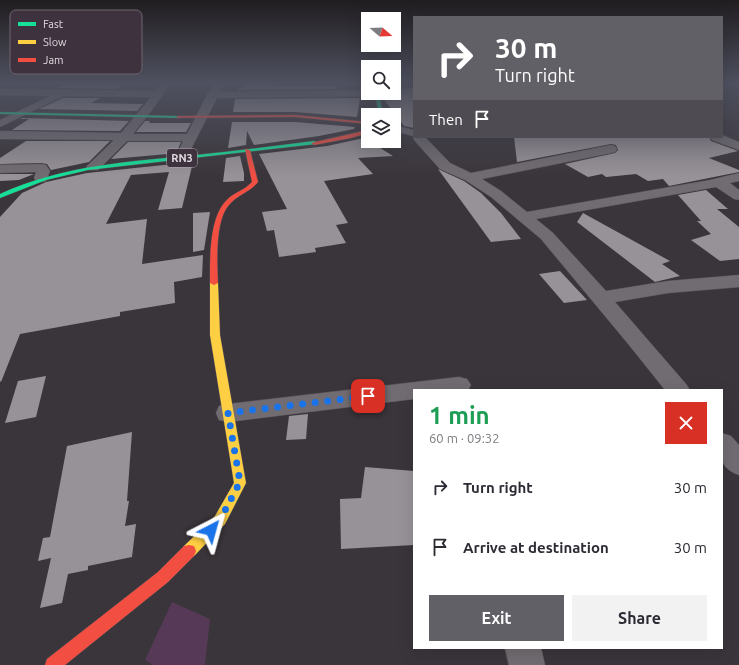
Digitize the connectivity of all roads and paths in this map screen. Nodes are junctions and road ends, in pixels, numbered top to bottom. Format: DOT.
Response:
graph roads {
  1 [pos="20,114"];
  2 [pos="22,114"];
  3 [pos="142,116"];
  4 [pos="203,116"];
  5 [pos="361,122"];
  6 [pos="0,124"];
  7 [pos="401,130"];
  8 [pos="361,133"];
  9 [pos="413,133"];
  10 [pos="0,135"];
  11 [pos="124,138"];
  12 [pos="191,138"];
  13 [pos="419,138"];
  14 [pos="719,138"];
  15 [pos="739,146"];
  16 [pos="611,149"];
  17 [pos="247,150"];
  18 [pos="182,158"];
  19 [pos="93,167"];
  20 [pos="0,169"];
  21 [pos="470,177"];
  22 [pos="739,177"];
  23 [pos="40,178"];
  24 [pos="718,182"];
  25 [pos="0,196"];
  26 [pos="739,196"];
  27 [pos="523,217"];
  28 [pos="739,281"];
  29 [pos="601,298"];
  30 [pos="459,385"];
  31 [pos="424,389"];
  32 [pos="677,389"];
  33 [pos="413,390"];
  34 [pos="228,413"];
  35 [pos="723,444"];
  36 [pos="739,464"];
  37 [pos="523,649"];
  38 [pos="53,665"];
  39 [pos="527,665"];
  1 -- 6 [label="street"];
  2 -- 3 [label="main road"];
  3 -- 4 [label="main road"];
  3 -- 11 [label="street"];
  4 -- 5 [label="main road"];
  4 -- 12 [label="street"];
  7 -- 9 [label="street"];
  8 -- 17 [label="main road, RN3"];
  10 -- 11 [label="street"];
  11 -- 12 [label="street"];
  11 -- 19 [label="street"];
  12 -- 18 [label="street"];
  13 -- 21 [label="street"];
  14 -- 15 [label="street"];
  16 -- 21 [label="street"];
  17 -- 18 [label="main road, RN3"];
  17 -- 34 [label="main road"];
  18 -- 19 [label="main road, RN3"];
  19 -- 23 [label="main road, RN3"];
  20 -- 23 [label="street"];
  21 -- 27 [label="street"];
  22 -- 24 [label="street"];
  23 -- 25 [label="main road, RN3"];
  24 -- 26 [label="street"];
  24 -- 27 [label="street"];
  27 -- 29 [label="street"];
  28 -- 29 [label="street"];
  29 -- 32 [label="street"];
  30 -- 31 [label="street"];
  33 -- 34 [label="street"];
  34 -- 38 [label="main road"];
  35 -- 36 [label="street"];
  37 -- 39 [label="street"];
}
